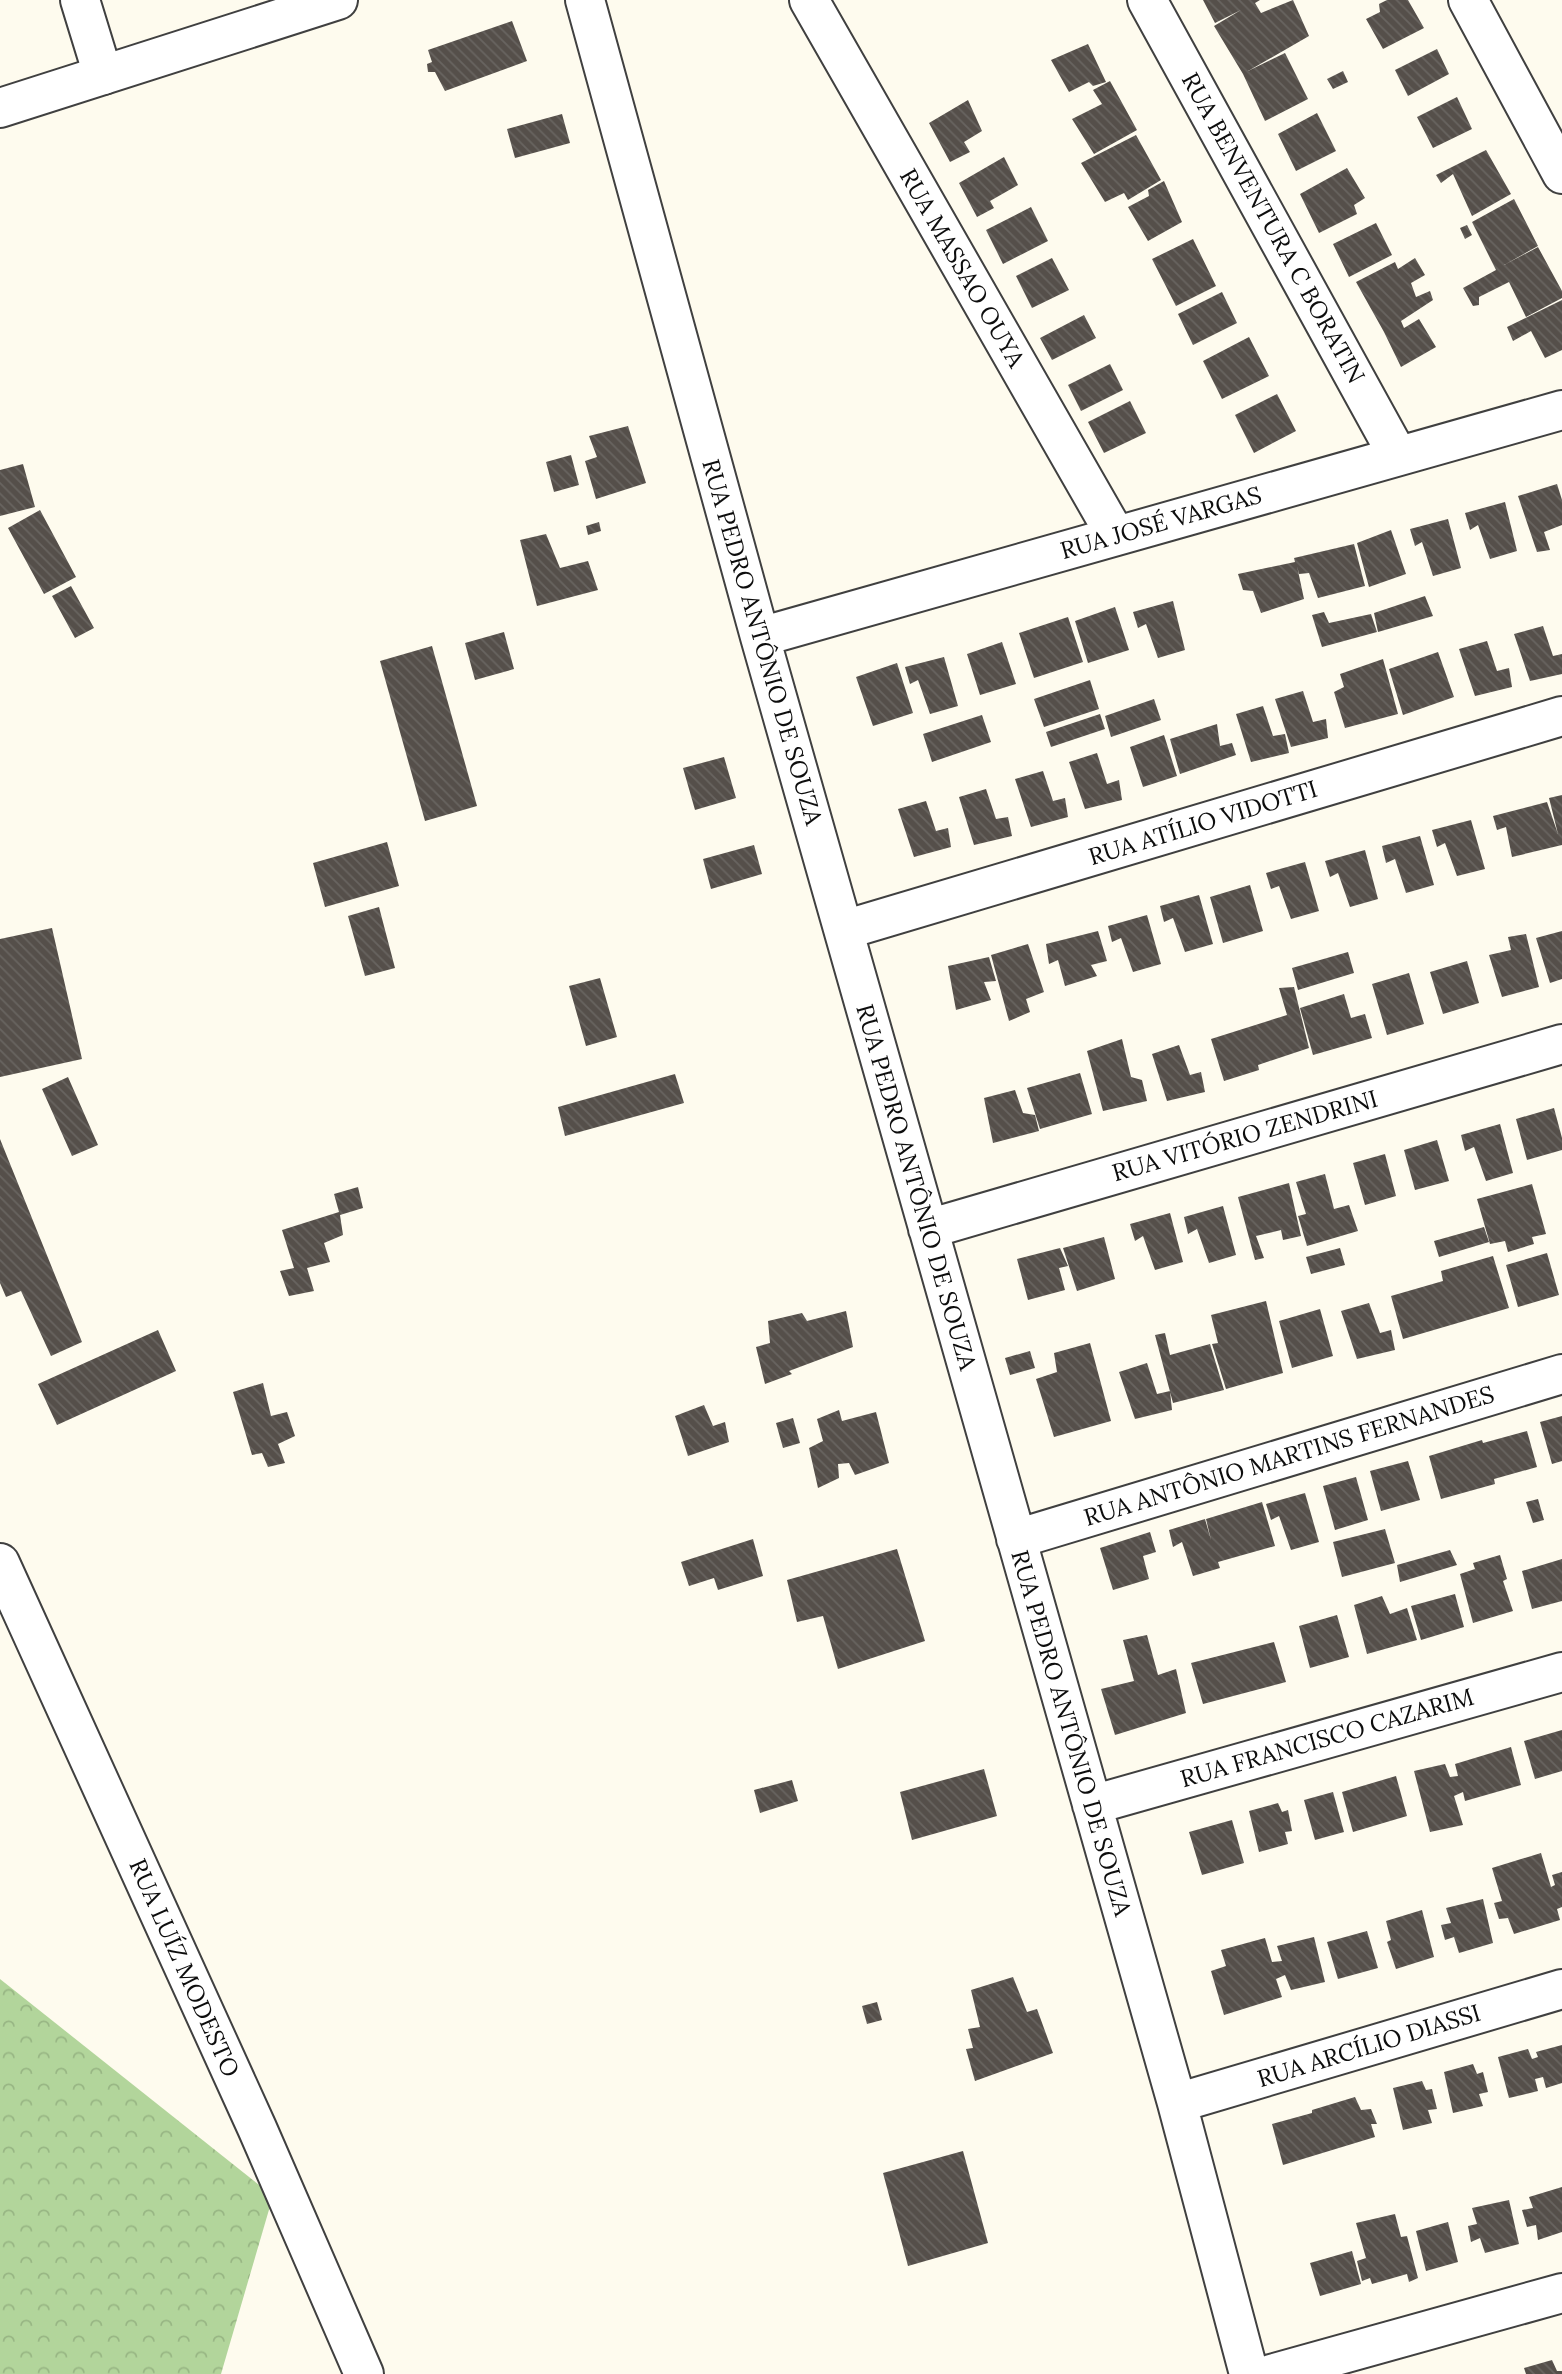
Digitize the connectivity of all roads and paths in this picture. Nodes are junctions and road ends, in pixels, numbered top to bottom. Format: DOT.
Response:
graph roads {
  1 [pos="80,0"];
  2 [pos="338,0"];
  3 [pos="585,0"];
  4 [pos="808,0"];
  5 [pos="1147,0"];
  6 [pos="1468,0"];
  7 [pos="103,75"];
  8 [pos="0,108"];
  9 [pos="1562,174"];
  10 [pos="1562,410"];
  11 [pos="1398,456"];
  12 [pos="1116,536"];
  13 [pos="760,637"];
  14 [pos="1562,716"];
  15 [pos="844,930"];
  16 [pos="1562,1044"];
  17 [pos="928,1229"];
  18 [pos="1562,1374"];
  19 [pos="1016,1539"];
  20 [pos="0,1563"];
  21 [pos="1562,1672"];
  22 [pos="1092,1805"];
  23 [pos="1562,1989"];
  24 [pos="1177,2103"];
  25 [pos="1562,2292"];
  26 [pos="365,2374"];
  27 [pos="1249,2374"];
  28 [pos="1271,2374"];
  1 -- 7 [label="street"];
  2 -- 7 [label="street"];
  3 -- 13 [label="street, RUA PEDRO ANTÔNIO DE SOUZA"];
  4 -- 12 [label="street, RUA MASSAO OUYA"];
  5 -- 11 [label="street, RUA BENVENTURA C BORATIN"];
  6 -- 9 [label="street"];
  7 -- 8 [label="street"];
  10 -- 11 [label="street, RUA JOSÉ VARGAS"];
  11 -- 12 [label="street, RUA JOSÉ VARGAS"];
  12 -- 13 [label="street, RUA JOSÉ VARGAS"];
  13 -- 15 [label="street, RUA PEDRO ANTÔNIO DE SOUZA"];
  14 -- 15 [label="street, RUA ATÍLIO VIDOTTI"];
  15 -- 17 [label="street, RUA PEDRO ANTÔNIO DE SOUZA"];
  16 -- 17 [label="street, RUA VITÓRIO ZENDRINI"];
  17 -- 19 [label="street, RUA PEDRO ANTÔNIO DE SOUZA"];
  18 -- 19 [label="street, RUA ANTÔNIO MARTINS FERNANDES"];
  19 -- 22 [label="street, RUA PEDRO ANTÔNIO DE SOUZA"];
  20 -- 26 [label="street, RUA LUÍZ MODESTO"];
  21 -- 22 [label="street, RUA FRANCISCO CAZARIM"];
  22 -- 24 [label="street, RUA PEDRO ANTÔNIO DE SOUZA"];
  23 -- 24 [label="street, RUA ARCÍLIO DIASSI"];
  24 -- 27 [label="street, RUA PEDRO ANTÔNIO DE SOUZA"];
  25 -- 28 [label="street"];
}
